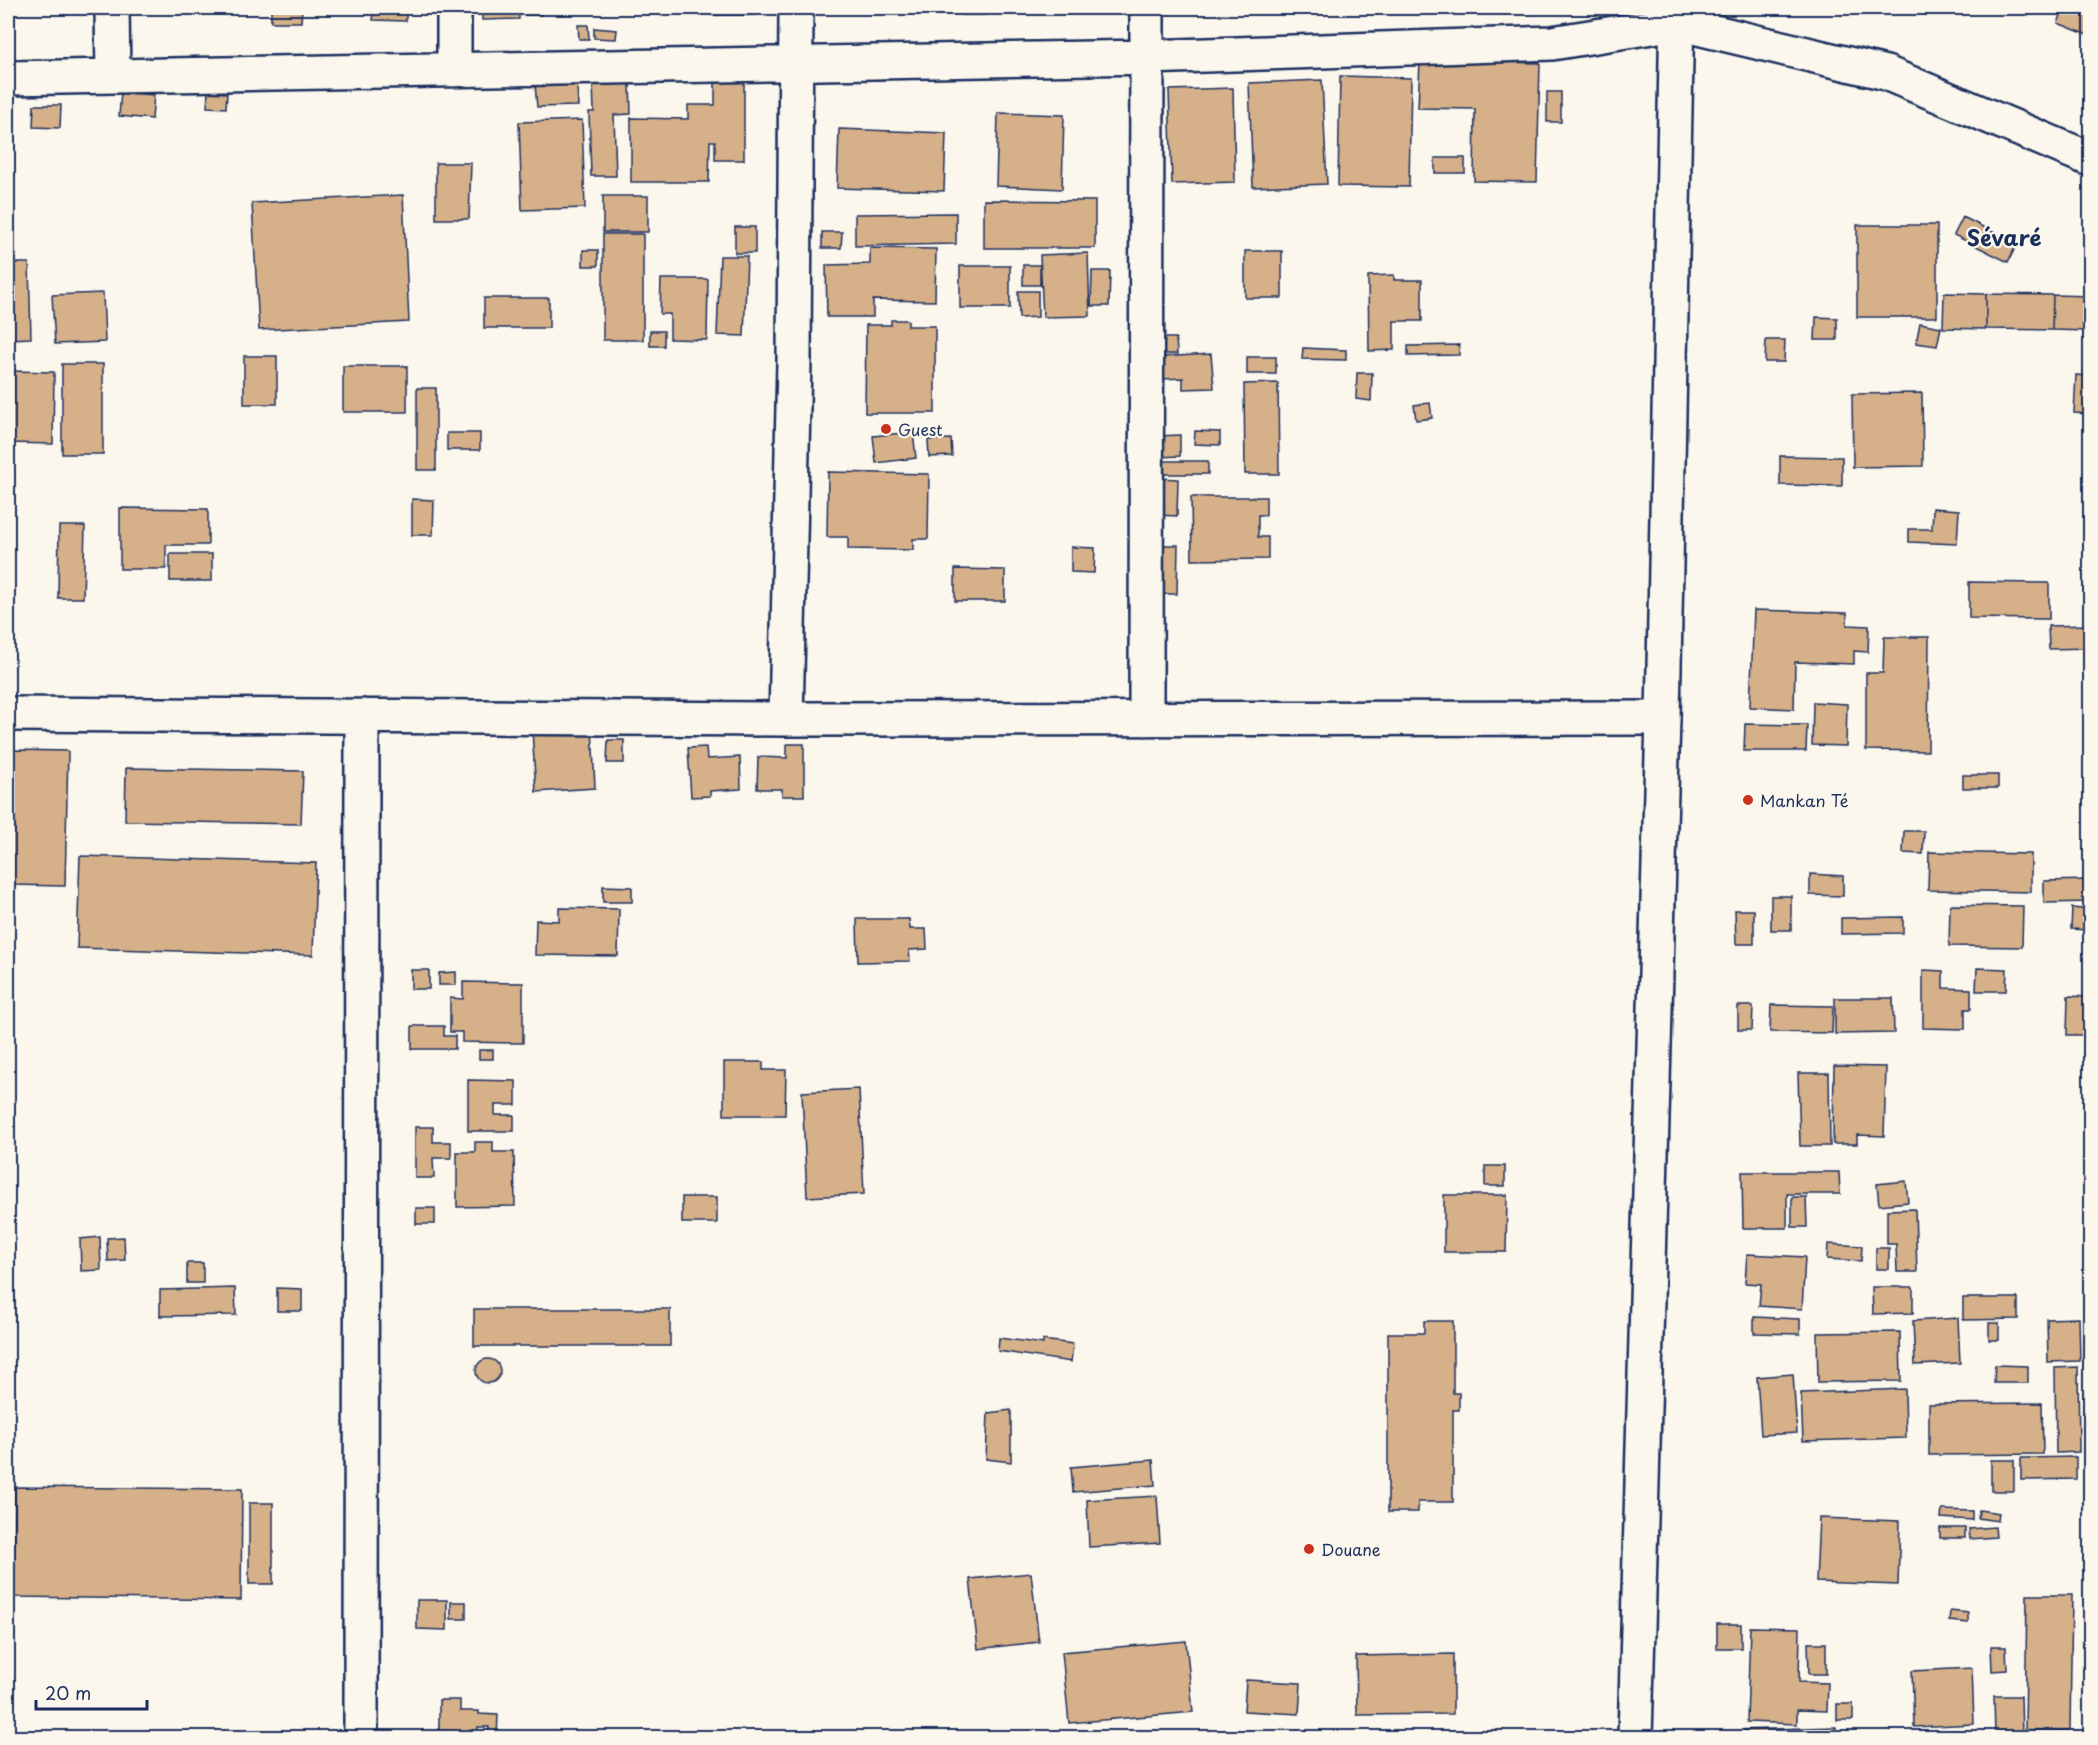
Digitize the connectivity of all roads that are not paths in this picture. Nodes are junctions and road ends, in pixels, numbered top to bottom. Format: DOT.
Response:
graph roads {
  1 [pos="112,8"];
  2 [pos="454,8"];
  3 [pos="796,8"];
  4 [pos="1147,8"];
  5 [pos="1677,15"];
  6 [pos="1147,57"];
  7 [pos="795,63"];
  8 [pos="454,70"];
  9 [pos="113,76"];
  10 [pos="8,78"];
  11 [pos="2091,159"];
  12 [pos="8,714"];
  13 [pos="362,716"];
  14 [pos="786,718"];
  15 [pos="1146,718"];
  16 [pos="1663,718"];
  17 [pos="361,1737"];
  18 [pos="1635,1737"];
  1 -- 9 [label="street"];
  2 -- 8 [label="street"];
  3 -- 7 [label="street"];
  4 -- 6 [label="street"];
  5 -- 6 [label="street"];
  5 -- 11 [label="street"];
  5 -- 16 [label="street"];
  6 -- 7 [label="street"];
  6 -- 15 [label="street"];
  7 -- 8 [label="street"];
  7 -- 14 [label="street"];
  8 -- 9 [label="street"];
  9 -- 10 [label="street"];
  12 -- 13 [label="street"];
  13 -- 14 [label="street"];
  13 -- 17 [label="street"];
  14 -- 15 [label="street"];
  15 -- 16 [label="street"];
  16 -- 18 [label="street"];
}
